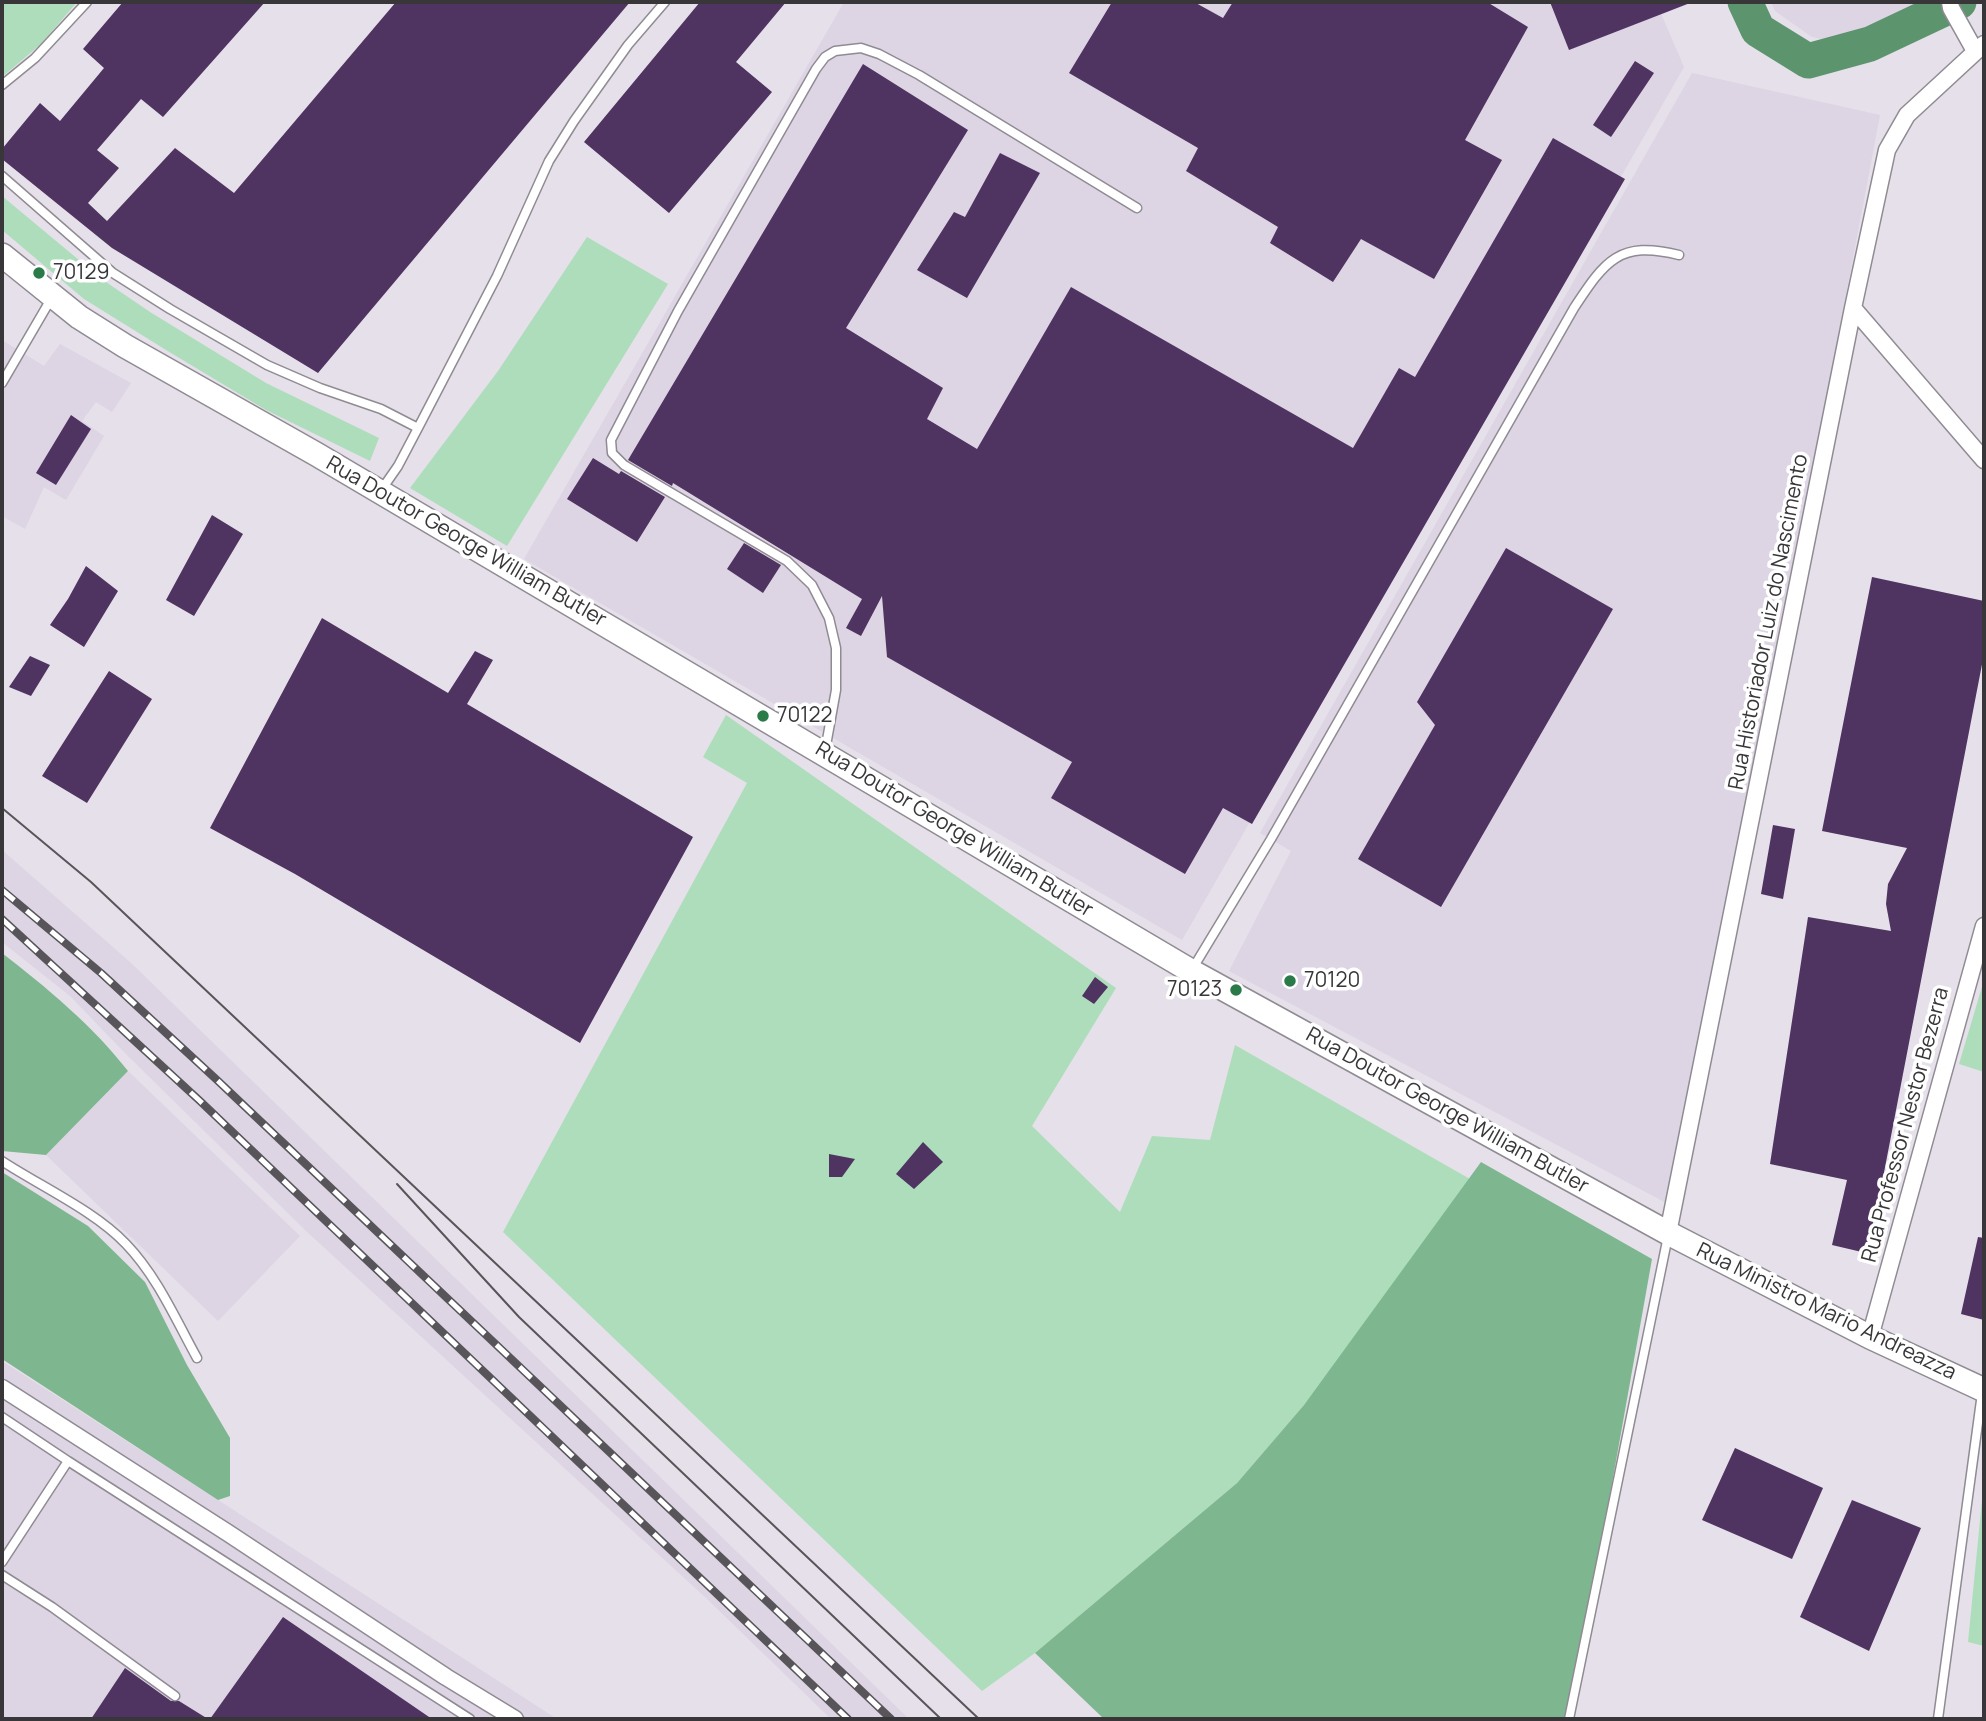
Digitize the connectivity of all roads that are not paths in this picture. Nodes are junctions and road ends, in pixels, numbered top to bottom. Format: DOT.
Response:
graph roads {
  1 [pos="87,2"];
  2 [pos="665,2"];
  3 [pos="1950,2"];
  4 [pos="1980,47"];
  5 [pos="2,85"];
  6 [pos="2,176"];
  7 [pos="1137,208"];
  8 [pos="2,255"];
  9 [pos="1679,256"];
  10 [pos="53,296"];
  11 [pos="1853,308"];
  12 [pos="2,383"];
  13 [pos="418,428"];
  14 [pos="1984,460"];
  15 [pos="380,492"];
  16 [pos="824,753"];
  17 [pos="1984,926"];
  18 [pos="1191,971"];
  19 [pos="2,1161"];
  20 [pos="1668,1233"];
  21 [pos="1870,1337"];
  22 [pos="197,1358"];
  23 [pos="2,1388"];
  24 [pos="1983,1389"];
  25 [pos="2,1418"];
  26 [pos="68,1461"];
  27 [pos="2,1562"];
  28 [pos="2,1575"];
  29 [pos="175,1696"];
  30 [pos="470,1719"];
  31 [pos="515,1719"];
  32 [pos="1569,1719"];
  33 [pos="1938,1719"];
  1 -- 5 [label="lane"];
  2 -- 13 [label="lane"];
  3 -- 4 [label="street"];
  4 -- 11 [label="street, Rua Historiador Luiz do Nascimento"];
  6 -- 13 [label="lane"];
  7 -- 16 [label="lane"];
  8 -- 10 [label="street, Rua Doutor George William Butler"];
  9 -- 18 [label="lane"];
  10 -- 12 [label="lane"];
  10 -- 15 [label="street, Rua Doutor George William Butler"];
  11 -- 14 [label="street"];
  11 -- 20 [label="street, Rua Historiador Luiz do Nascimento"];
  13 -- 15 [label="lane"];
  15 -- 16 [label="street, Rua Doutor George William Butler"];
  16 -- 18 [label="street, Rua Doutor George William Butler"];
  17 -- 21 [label="street, Rua Professor Nestor Bezerra"];
  18 -- 20 [label="street, Rua Doutor George William Butler"];
  19 -- 22 [label="lane"];
  20 -- 21 [label="street, Rua Ministro Mario Andreazza"];
  20 -- 32 [label="lane"];
  21 -- 24 [label="street, Rua Ministro Mario Andreazza"];
  23 -- 31 [label="street"];
  24 -- 33 [label="lane"];
  25 -- 26 [label="lane"];
  26 -- 27 [label="lane"];
  26 -- 30 [label="lane"];
  28 -- 29 [label="lane"];
}
